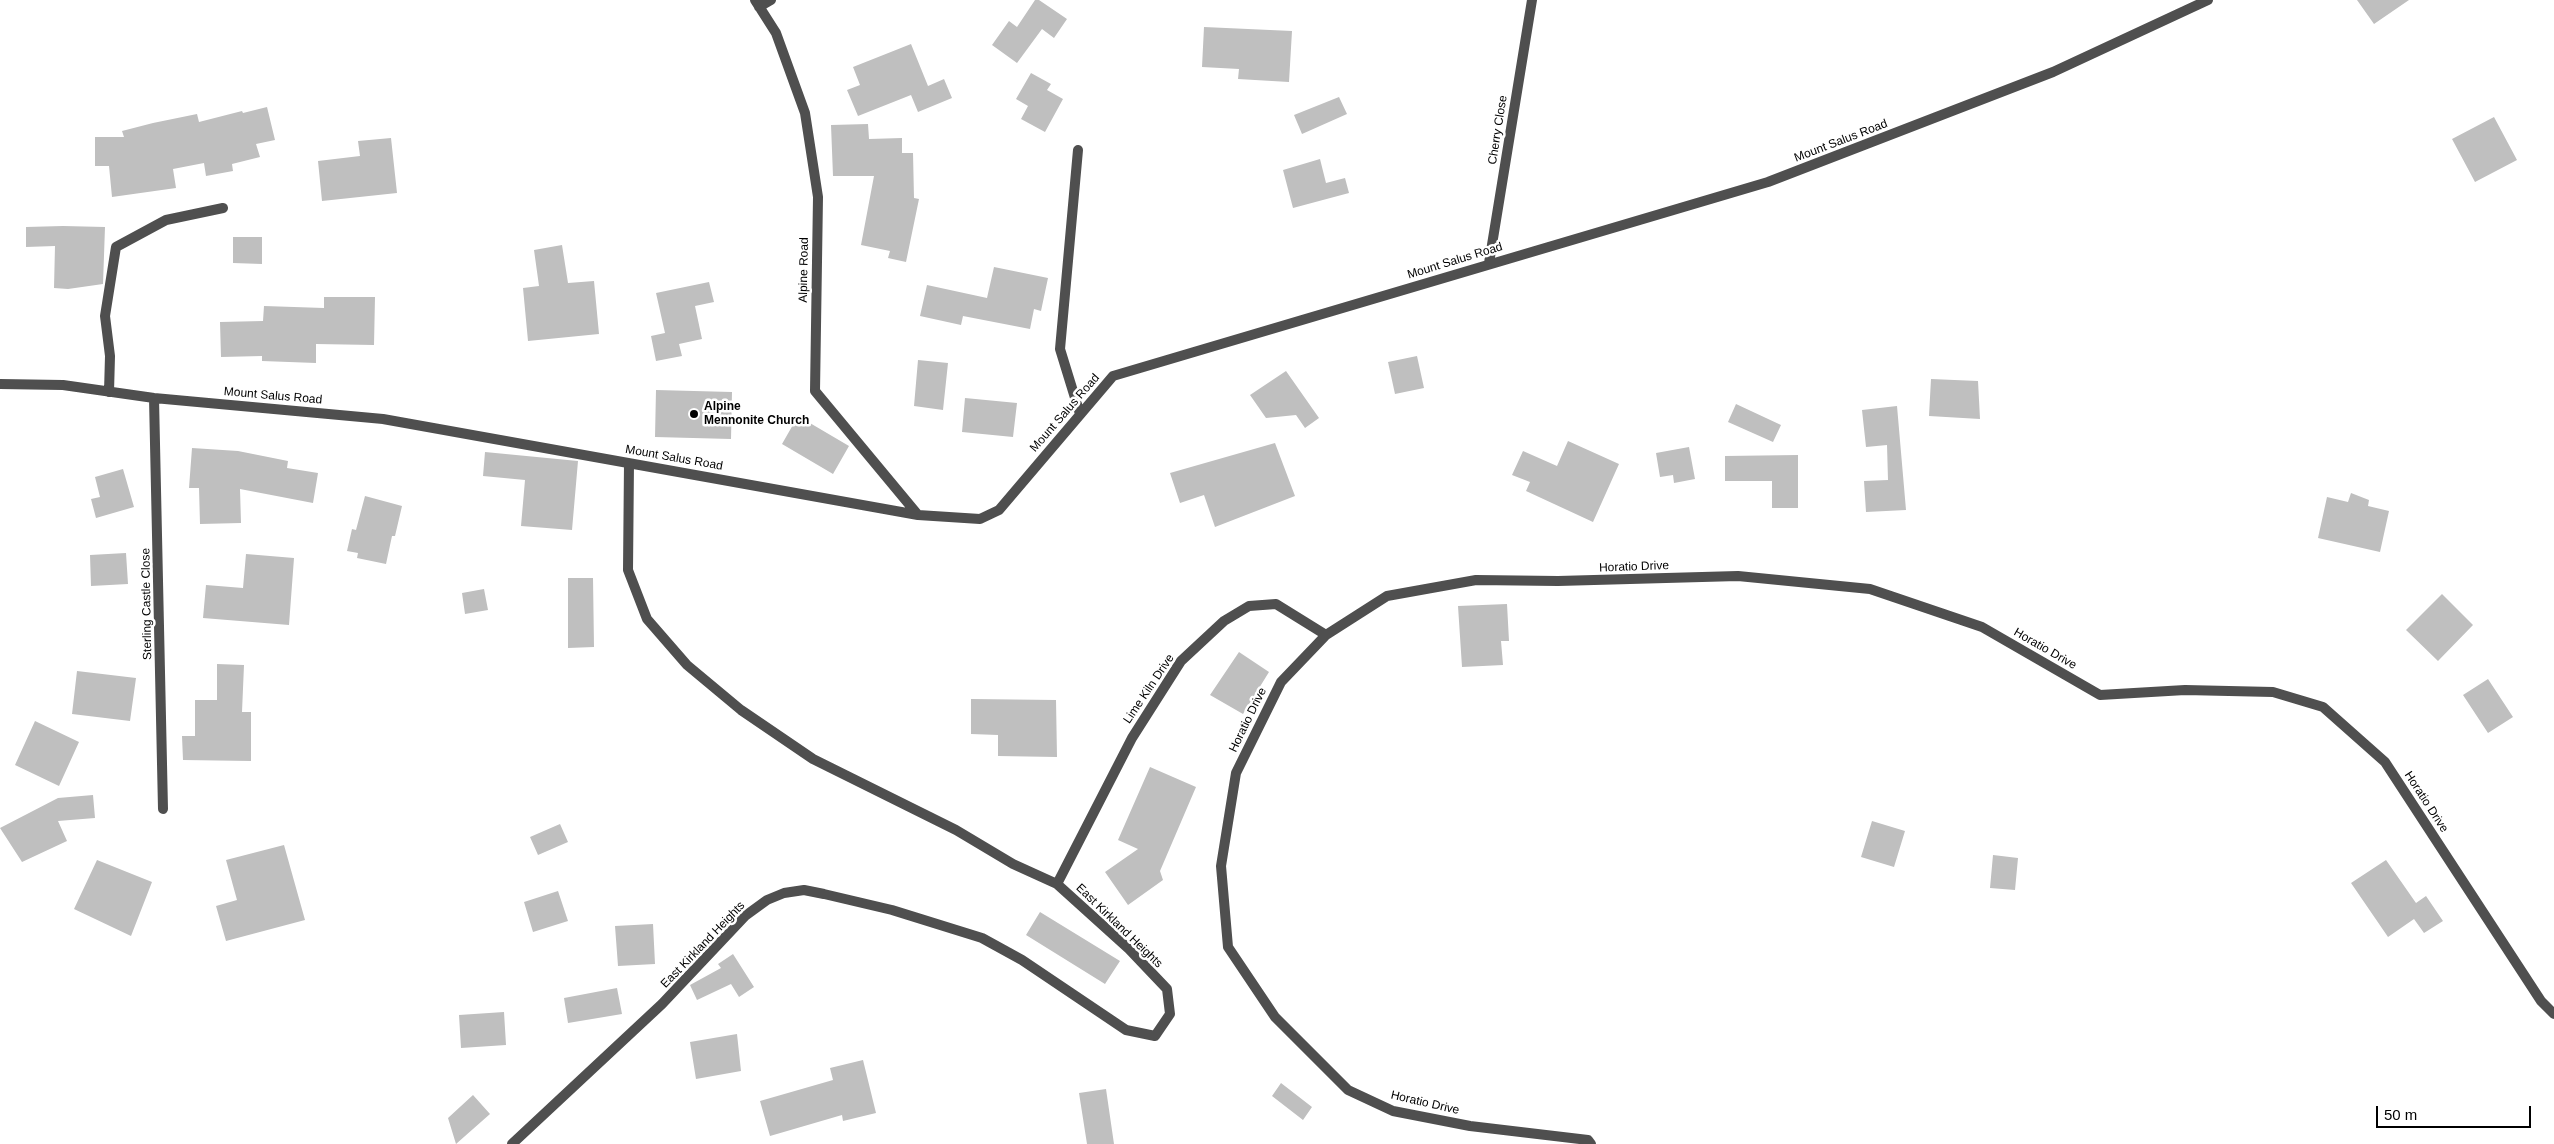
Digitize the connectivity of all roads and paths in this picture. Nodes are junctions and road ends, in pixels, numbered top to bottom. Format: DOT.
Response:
graph roads {
  1 [pos="771,0"];
  2 [pos="1532,0"];
  3 [pos="2208,0"];
  4 [pos="757,4"];
  5 [pos="1078,150"];
  6 [pos="223,208"];
  7 [pos="1489,264"];
  8 [pos="0,384"];
  9 [pos="109,392"];
  10 [pos="154,398"];
  11 [pos="1080,414"];
  12 [pos="629,463"];
  13 [pos="918,515"];
  14 [pos="1326,634"];
  15 [pos="163,809"];
  16 [pos="1057,884"];
  17 [pos="2554,1014"];
  18 [pos="512,1144"];
  19 [pos="1590,1144"];
  1 -- 4 [label="street"];
  2 -- 7 [label="street, Cherry Close"];
  3 -- 7 [label="street, Mount Salus Road"];
  4 -- 13 [label="street, Alpine Road"];
  5 -- 11 [label="street"];
  6 -- 9 [label="street"];
  7 -- 11 [label="street, Mount Salus Road"];
  8 -- 9 [label="street, Mount Salus Road"];
  9 -- 10 [label="street, Mount Salus Road"];
  10 -- 12 [label="street, Mount Salus Road"];
  10 -- 15 [label="street, Sterling Castle Close"];
  11 -- 13 [label="street, Mount Salus Road"];
  12 -- 13 [label="street, Mount Salus Road"];
  12 -- 16 [label="street, East Kirkland Heights"];
  14 -- 16 [label="street, Lime Kiln Drive"];
  14 -- 17 [label="street, Horatio Drive"];
  14 -- 19 [label="street, Horatio Drive"];
  16 -- 18 [label="street, East Kirkland Heights"];
}
